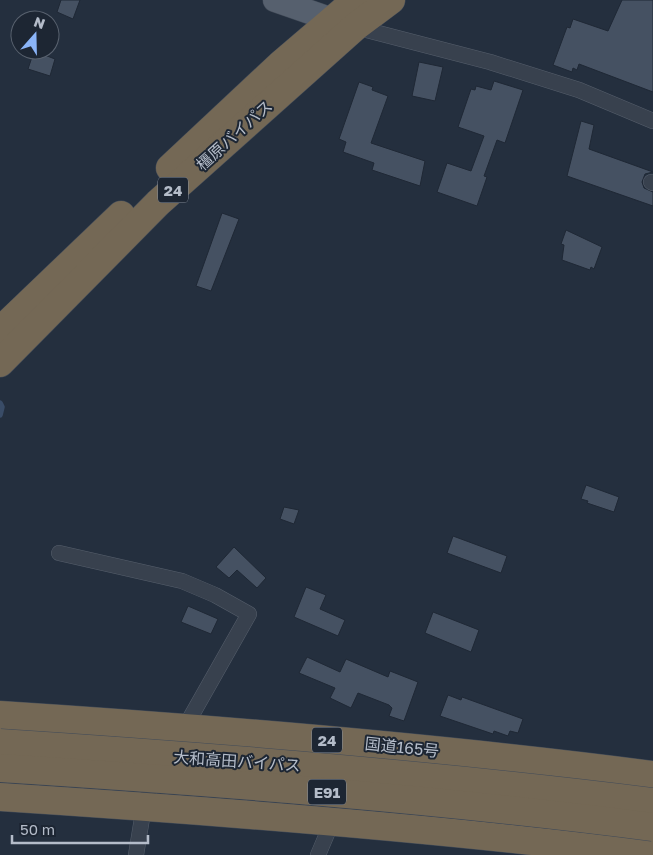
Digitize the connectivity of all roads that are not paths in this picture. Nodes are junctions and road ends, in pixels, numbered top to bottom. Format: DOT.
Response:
graph roads {
  1 [pos="275,0"];
  2 [pos="356,0"];
  3 [pos="391,0"];
  4 [pos="344,24"];
  5 [pos="653,121"];
  6 [pos="0,330"];
  7 [pos="0,363"];
  8 [pos="59,553"];
  9 [pos="0,715"];
  10 [pos="179,727"];
  11 [pos="0,743"];
  12 [pos="372,744"];
  13 [pos="587,766"];
  14 [pos="0,768"];
  15 [pos="653,774"];
  16 [pos="0,797"];
  17 [pos="653,802"];
  18 [pos="144,806"];
  19 [pos="336,823"];
  20 [pos="653,827"];
  21 [pos="573,850"];
  22 [pos="136,855"];
  23 [pos="318,855"];
  24 [pos="653,855"];
  1 -- 4 [label="main road"];
  2 -- 4 [label="highway, 橿原バイパス / 24"];
  3 -- 4 [label="highway, 橿原バイパス / 24"];
  4 -- 5 [label="street"];
  4 -- 6 [label="highway, 橿原バイパス / 24"];
  4 -- 7 [label="highway, 橿原バイパス / 24"];
  8 -- 10 [label="street"];
  9 -- 10 [label="highway, 国道165号 / 24"];
  10 -- 12 [label="highway, 国道165号 / 24"];
  10 -- 18 [label="street"];
  11 -- 17 [label="highway, 大和高田バイパス / E91, bridge"];
  12 -- 13 [label="highway, 国道165号 / 24"];
  12 -- 19 [label="street"];
  13 -- 15 [label="highway, 国道165号 / 24"];
  13 -- 21 [label="street"];
  14 -- 20 [label="highway, 大和高田バイパス / E91, bridge"];
  16 -- 18 [label="highway"];
  18 -- 19 [label="highway"];
  18 -- 22 [label="street"];
  19 -- 21 [label="highway"];
  19 -- 23 [label="street"];
  21 -- 24 [label="highway"];
}
